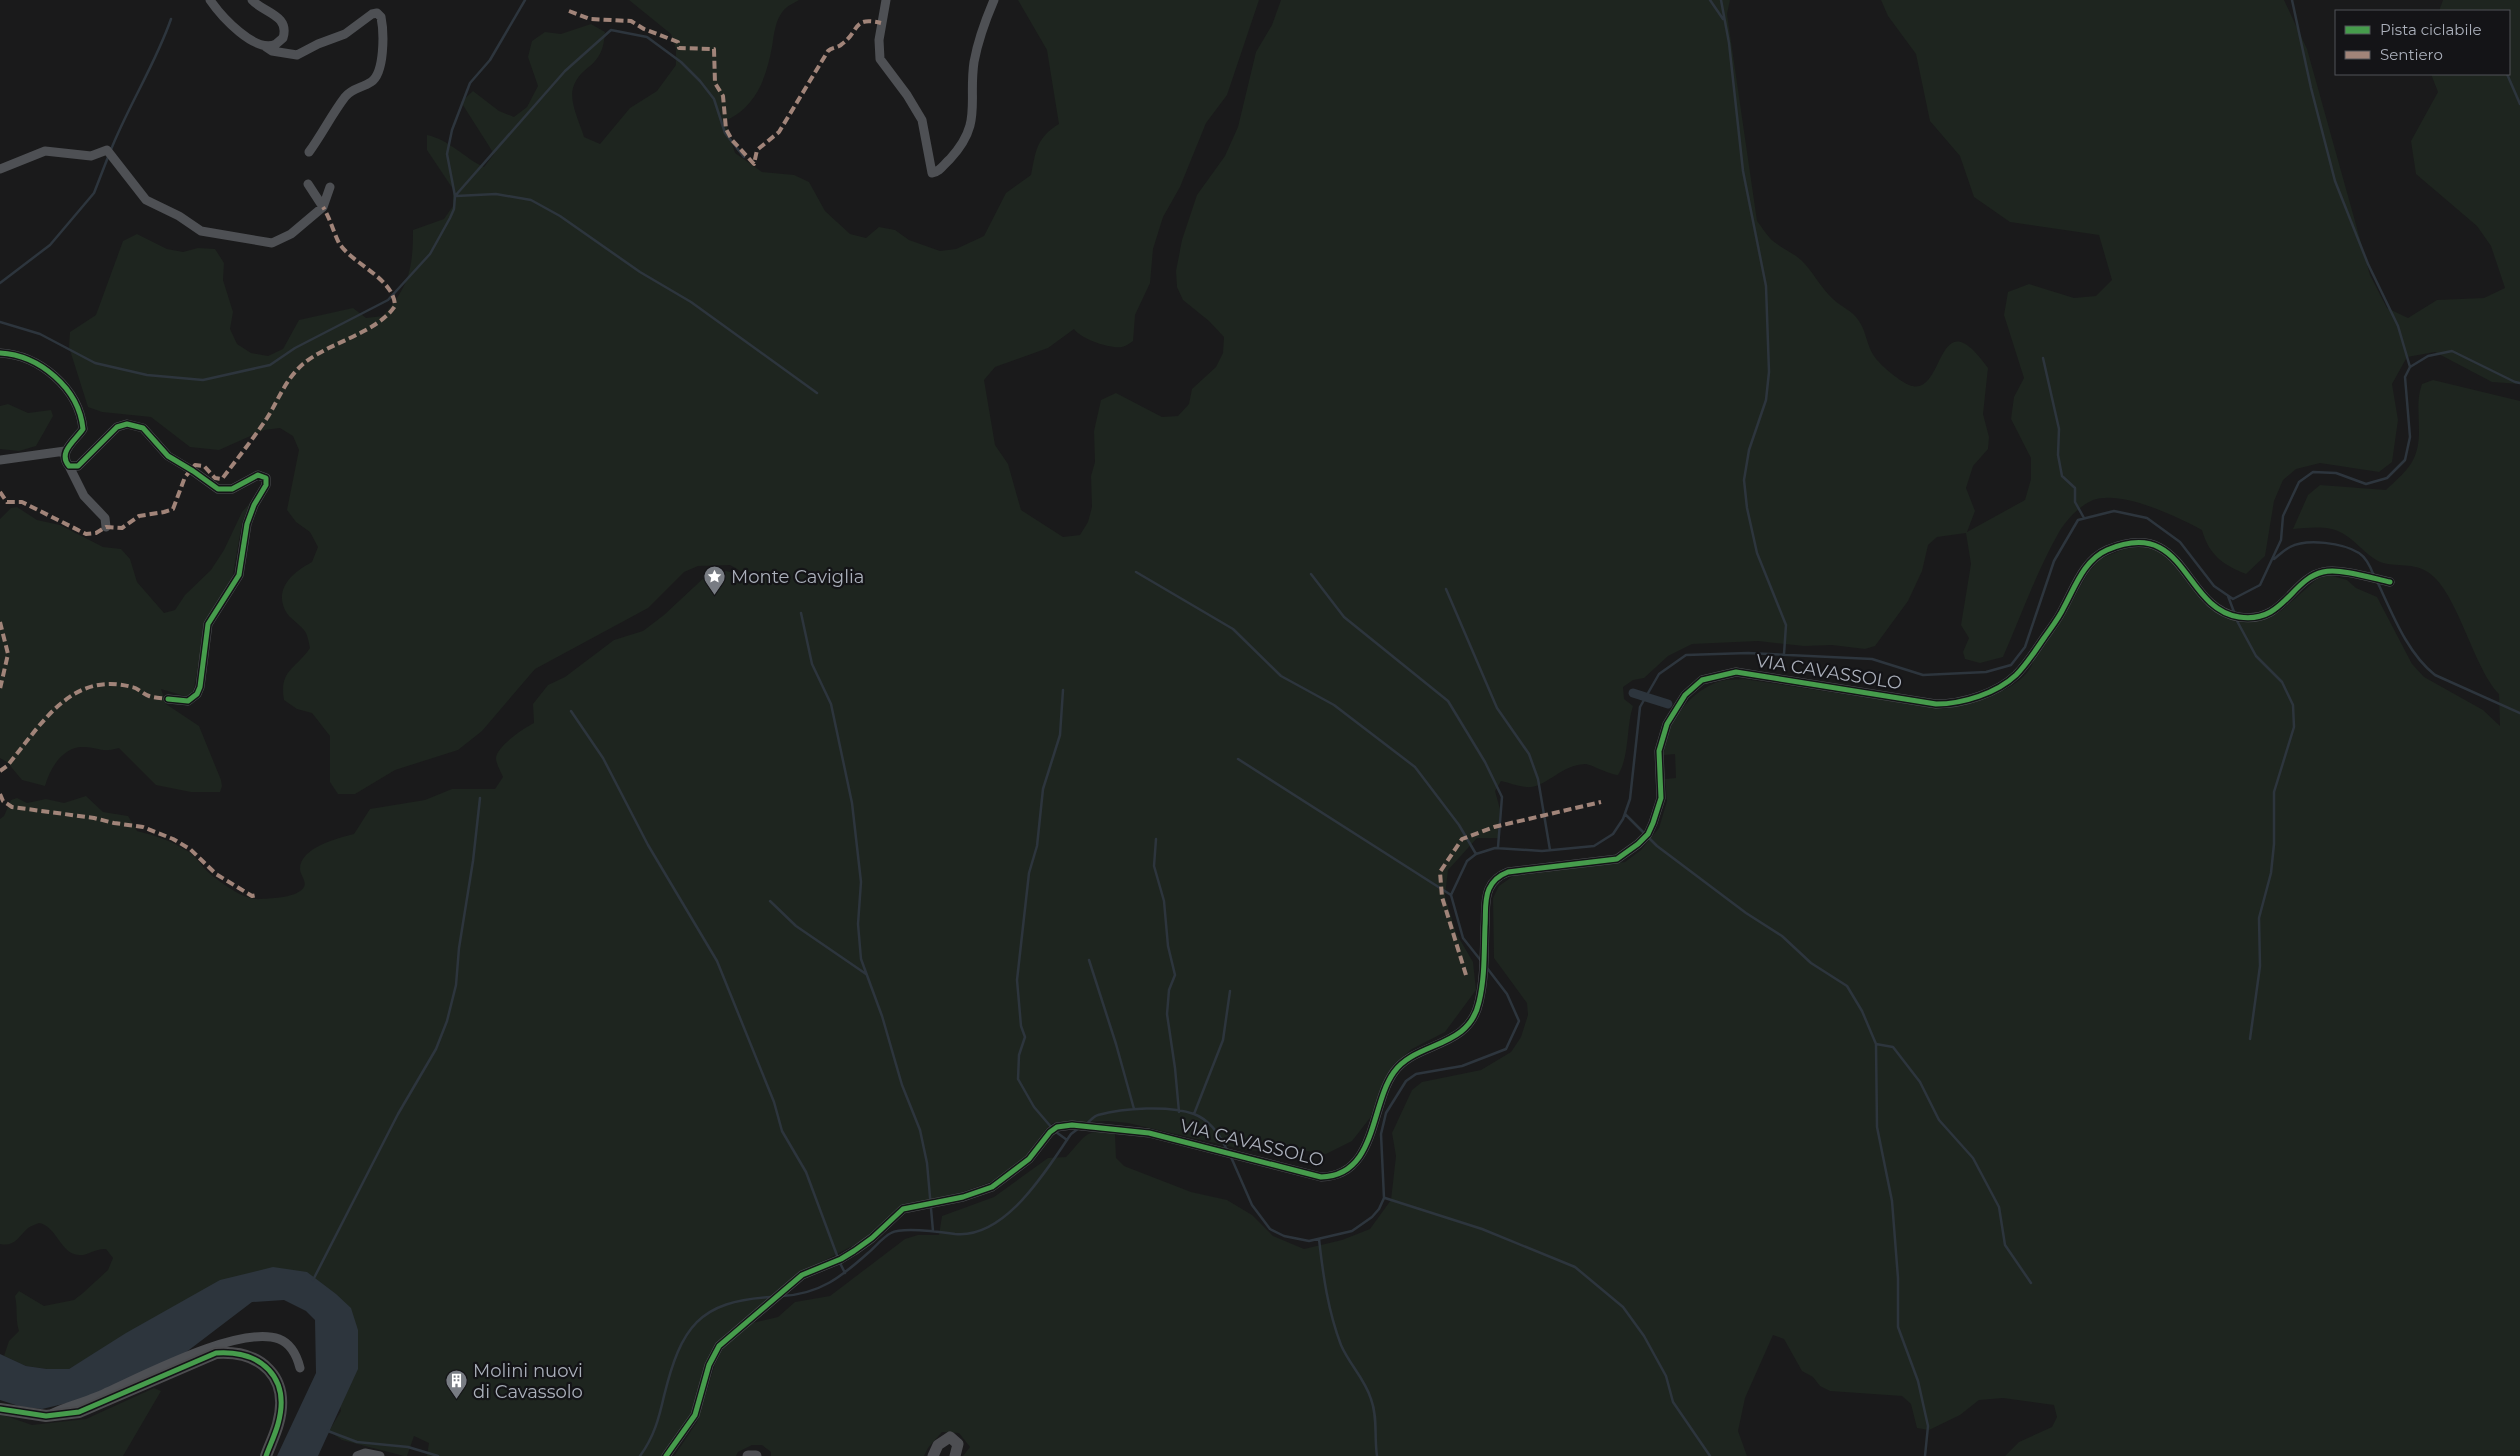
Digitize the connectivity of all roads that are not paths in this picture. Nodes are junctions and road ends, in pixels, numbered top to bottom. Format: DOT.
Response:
graph roads {
  1 [pos="210,0"];
  2 [pos="252,0"];
  3 [pos="886,0"];
  4 [pos="994,0"];
  5 [pos="266,46"];
  6 [pos="309,152"];
  7 [pos="0,169"];
  8 [pos="308,184"];
  9 [pos="330,187"];
  10 [pos="323,207"];
  11 [pos="0,353"];
  12 [pos="65,451"];
  13 [pos="0,460"];
  14 [pos="69,466"];
  15 [pos="106,527"];
  16 [pos="2390,582"];
  17 [pos="168,699"];
  18 [pos="300,1368"];
  19 [pos="0,1409"];
  20 [pos="46,1416"];
  21 [pos="266,1456"];
  22 [pos="357,1456"];
  23 [pos="380,1456"];
  24 [pos="666,1456"];
  25 [pos="748,1456"];
  26 [pos="756,1456"];
  27 [pos="933,1456"];
  28 [pos="955,1456"];
  1 -- 5 [label="street"];
  2 -- 5 [label="street"];
  3 -- 4 [label="street"];
  5 -- 6 [label="street"];
  7 -- 10 [label="street"];
  8 -- 10 [label="street"];
  9 -- 10 [label="street"];
  11 -- 12 [label="street"];
  12 -- 13 [label="street"];
  12 -- 14 [label="street"];
  14 -- 15 [label="street"];
  14 -- 17 [label="street"];
  16 -- 24 [label="street, VIA CAVASSOLO"];
  18 -- 20 [label="street"];
  19 -- 20 [label="main road"];
  20 -- 21 [label="main road"];
  22 -- 23 [label="street"];
  25 -- 26 [label="main road"];
  27 -- 28 [label="main road"];
}
